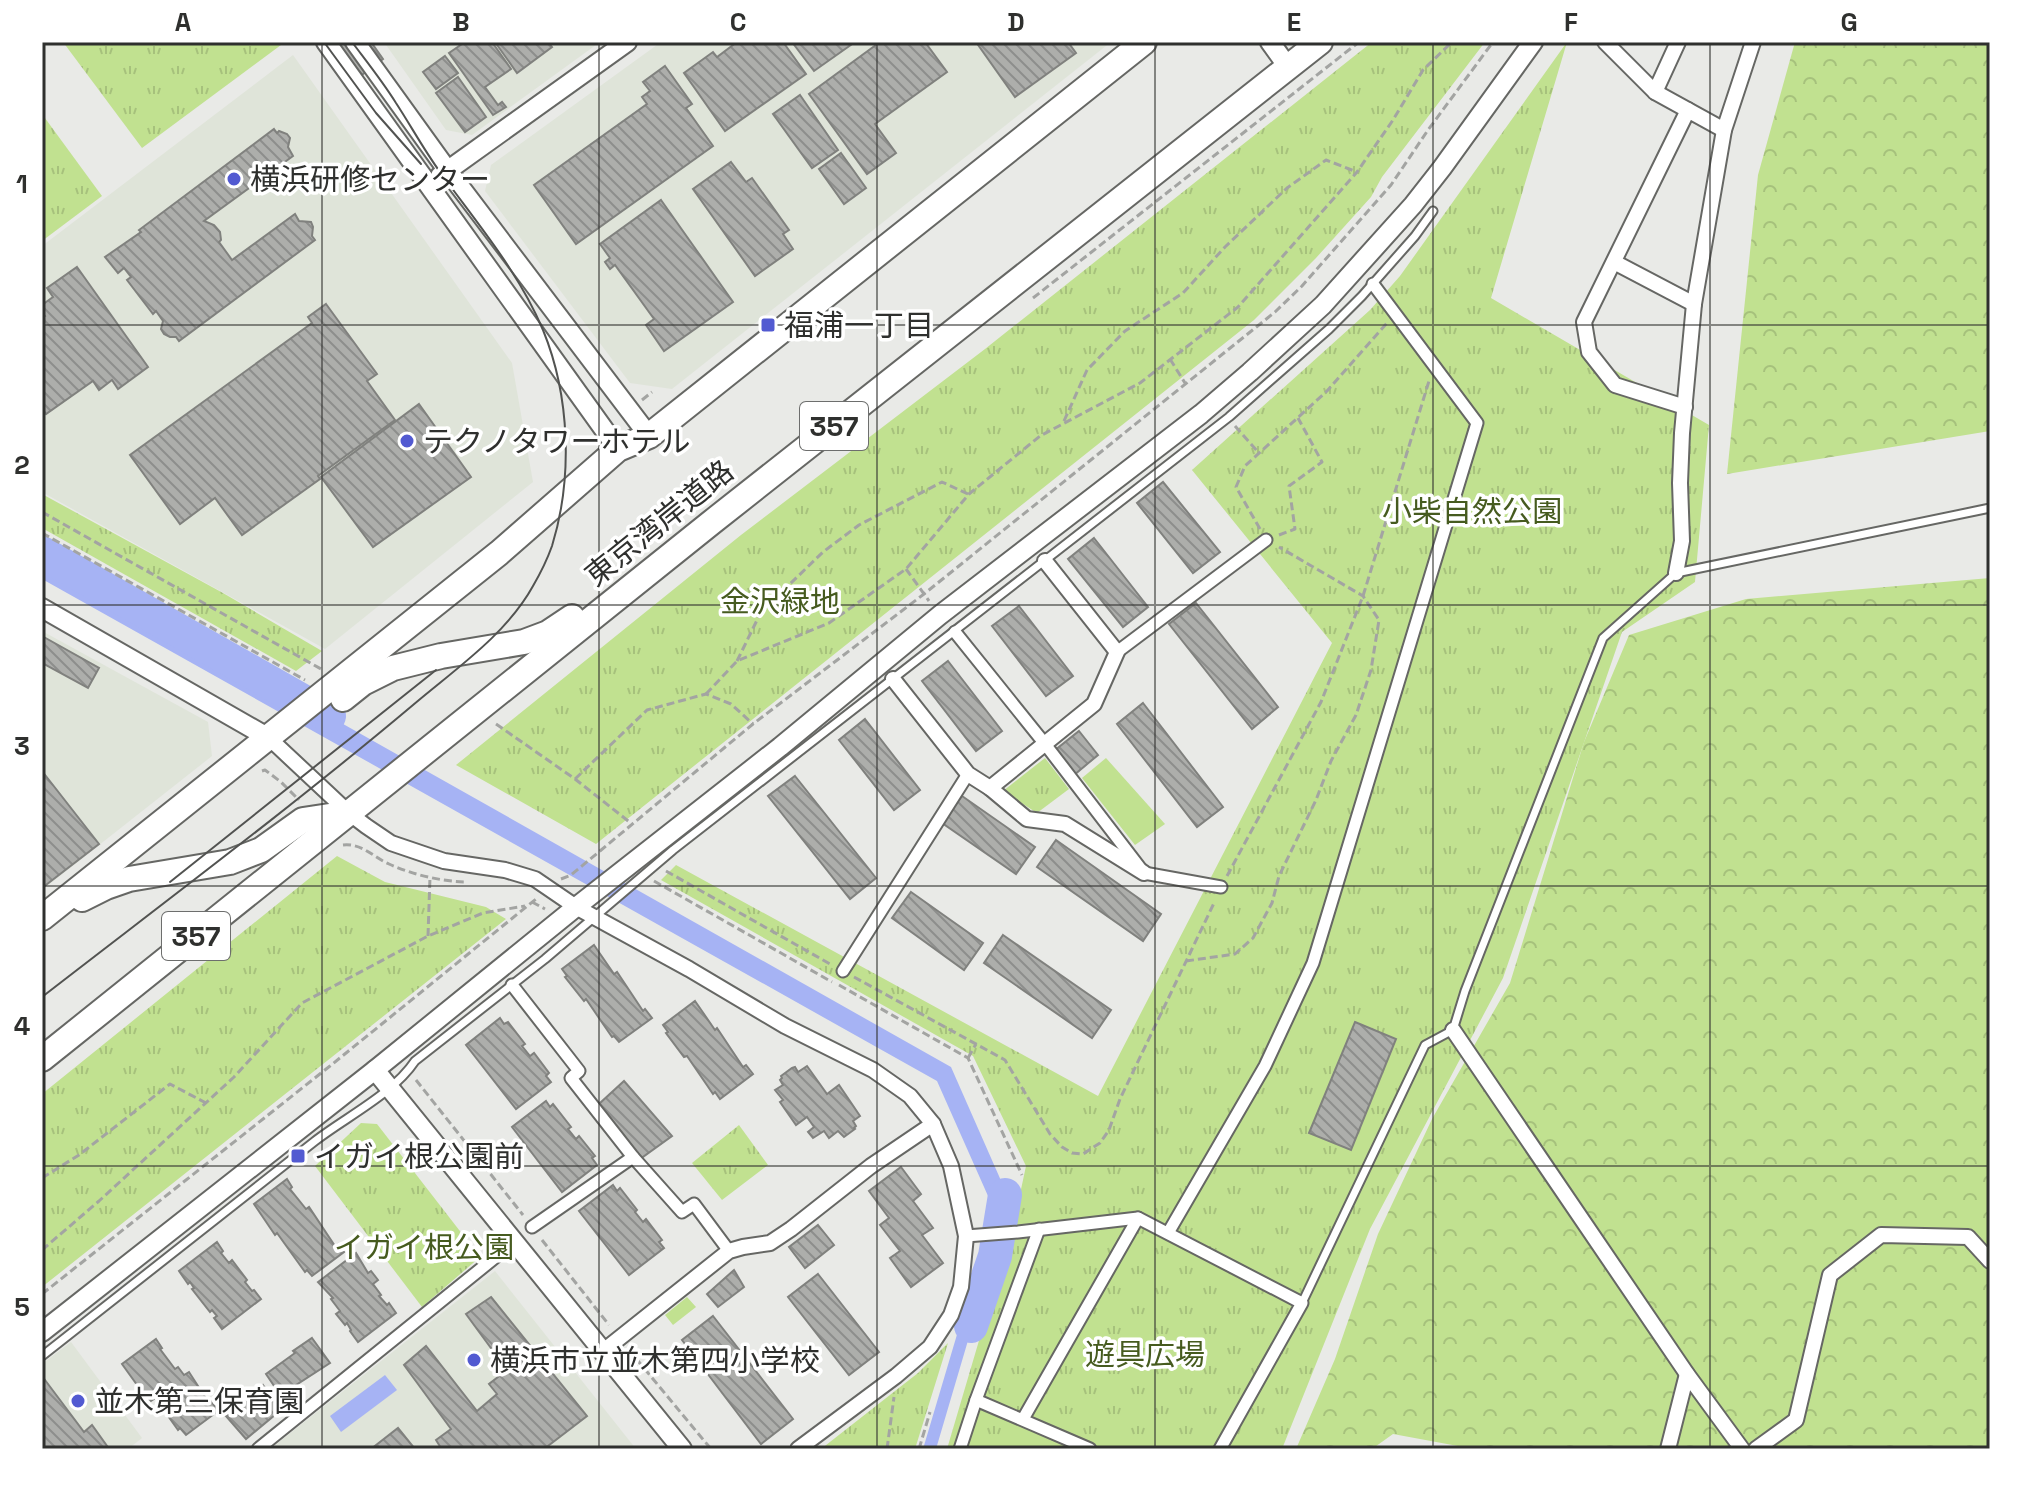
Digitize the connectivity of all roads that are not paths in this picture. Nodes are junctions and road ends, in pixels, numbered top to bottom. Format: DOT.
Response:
graph roads {
  1 [pos="326,42"];
  2 [pos="355,42"];
  3 [pos="627,42"];
  4 [pos="1144,42"];
  5 [pos="1270,42"];
  6 [pos="1533,42"];
  7 [pos="1605,42"];
  8 [pos="1678,42"];
  9 [pos="1753,42"];
  10 [pos="1310,45"];
  11 [pos="1288,67"];
  12 [pos="1655,92"];
  13 [pos="1688,110"];
  14 [pos="1724,130"];
  15 [pos="448,171"];
  16 [pos="428,185"];
  17 [pos="1433,211"];
  18 [pos="1614,262"];
  19 [pos="1373,284"];
  20 [pos="1694,304"];
  21 [pos="1685,407"];
  22 [pos="649,436"];
  23 [pos="618,449"];
  24 [pos="1990,508"];
  25 [pos="712,522"];
  26 [pos="1266,540"];
  27 [pos="1045,561"];
  28 [pos="1676,573"];
  29 [pos="42,608"];
  30 [pos="955,632"];
  31 [pos="1117,652"];
  32 [pos="893,679"];
  33 [pos="269,738"];
  34 [pos="1045,744"];
  35 [pos="968,774"];
  36 [pos="990,788"];
  37 [pos="349,813"];
  38 [pos="639,872"];
  39 [pos="1144,873"];
  40 [pos="1221,887"];
  41 [pos="576,907"];
  42 [pos="594,917"];
  43 [pos="42,920"];
  44 [pos="843,971"];
  45 [pos="512,985"];
  46 [pos="1453,1030"];
  47 [pos="42,1059"];
  48 [pos="375,1070"];
  49 [pos="389,1087"];
  50 [pos="933,1124"];
  51 [pos="633,1157"];
  52 [pos="1138,1218"];
  53 [pos="532,1227"];
  54 [pos="1039,1229"];
  55 [pos="1168,1233"];
  56 [pos="972,1235"];
  57 [pos="503,1251"];
  58 [pos="729,1251"];
  59 [pos="1990,1261"];
  60 [pos="1302,1303"];
  61 [pos="42,1332"];
  62 [pos="602,1352"];
  63 [pos="42,1356"];
  64 [pos="1687,1374"];
  65 [pos="976,1400"];
  66 [pos="1023,1419"];
  67 [pos="258,1449"];
  68 [pos="682,1449"];
  69 [pos="798,1449"];
  70 [pos="960,1449"];
  71 [pos="1090,1449"];
  72 [pos="1220,1449"];
  73 [pos="1668,1449"];
  74 [pos="1742,1449"];
  75 [pos="1756,1449"];
  1 -- 16 [label="street"];
  2 -- 15 [label="street"];
  3 -- 15 [label="street"];
  4 -- 22 [label="highway, 357"];
  5 -- 11 [label="street"];
  6 -- 38 [label="street"];
  7 -- 12 [label="street"];
  8 -- 12 [label="street"];
  9 -- 14 [label="street"];
  10 -- 11 [label="highway, 東京湾岸道路 / 357"];
  11 -- 25 [label="highway, 東京湾岸道路 / 357"];
  12 -- 13 [label="street"];
  13 -- 14 [label="street"];
  13 -- 18 [label="street"];
  14 -- 20 [label="street"];
  15 -- 16 [label="street"];
  15 -- 22 [label="street"];
  16 -- 23 [label="street"];
  17 -- 19 [label="lane"];
  18 -- 20 [label="street"];
  18 -- 21 [label="street"];
  19 -- 27 [label="lane"];
  19 -- 55 [label="street"];
  20 -- 21 [label="street"];
  21 -- 28 [label="street"];
  22 -- 23 [label="highway, 357"];
  23 -- 33 [label="highway, 357"];
  24 -- 28 [label="lane"];
  25 -- 33 [label="highway, 357"];
  25 -- 37 [label="highway, 東京湾岸道路 / 357"];
  26 -- 31 [label="street"];
  27 -- 30 [label="lane"];
  27 -- 31 [label="street"];
  28 -- 46 [label="lane"];
  29 -- 33 [label="street"];
  30 -- 32 [label="lane"];
  30 -- 34 [label="street"];
  31 -- 34 [label="street"];
  32 -- 35 [label="street"];
  32 -- 38 [label="lane"];
  33 -- 37 [label="street"];
  33 -- 43 [label="highway, 357"];
  34 -- 36 [label="street"];
  34 -- 39 [label="street"];
  35 -- 36 [label="street"];
  35 -- 44 [label="street"];
  36 -- 39 [label="street"];
  37 -- 41 [label="street"];
  37 -- 43 [label="highway, 357"];
  37 -- 47 [label="highway, 東京湾岸道路 / 357"];
  38 -- 41 [label="street"];
  38 -- 42 [label="lane"];
  39 -- 40 [label="street"];
  41 -- 42 [label="street"];
  41 -- 48 [label="street"];
  42 -- 45 [label="lane"];
  42 -- 50 [label="street"];
  45 -- 49 [label="lane"];
  45 -- 51 [label="street"];
  46 -- 60 [label="lane"];
  46 -- 64 [label="street"];
  48 -- 49 [label="street"];
  48 -- 61 [label="street"];
  49 -- 62 [label="street"];
  49 -- 63 [label="lane"];
  50 -- 56 [label="street"];
  50 -- 58 [label="street"];
  51 -- 53 [label="street"];
  51 -- 58 [label="street"];
  52 -- 54 [label="street"];
  52 -- 55 [label="street"];
  52 -- 66 [label="street"];
  54 -- 56 [label="street"];
  54 -- 65 [label="street"];
  55 -- 60 [label="street"];
  56 -- 69 [label="street"];
  57 -- 67 [label="street"];
  58 -- 62 [label="street"];
  59 -- 75 [label="street"];
  60 -- 72 [label="street"];
  62 -- 68 [label="street"];
  64 -- 73 [label="street"];
  64 -- 74 [label="street"];
  65 -- 66 [label="street"];
  65 -- 70 [label="street"];
  66 -- 71 [label="street"];
}
